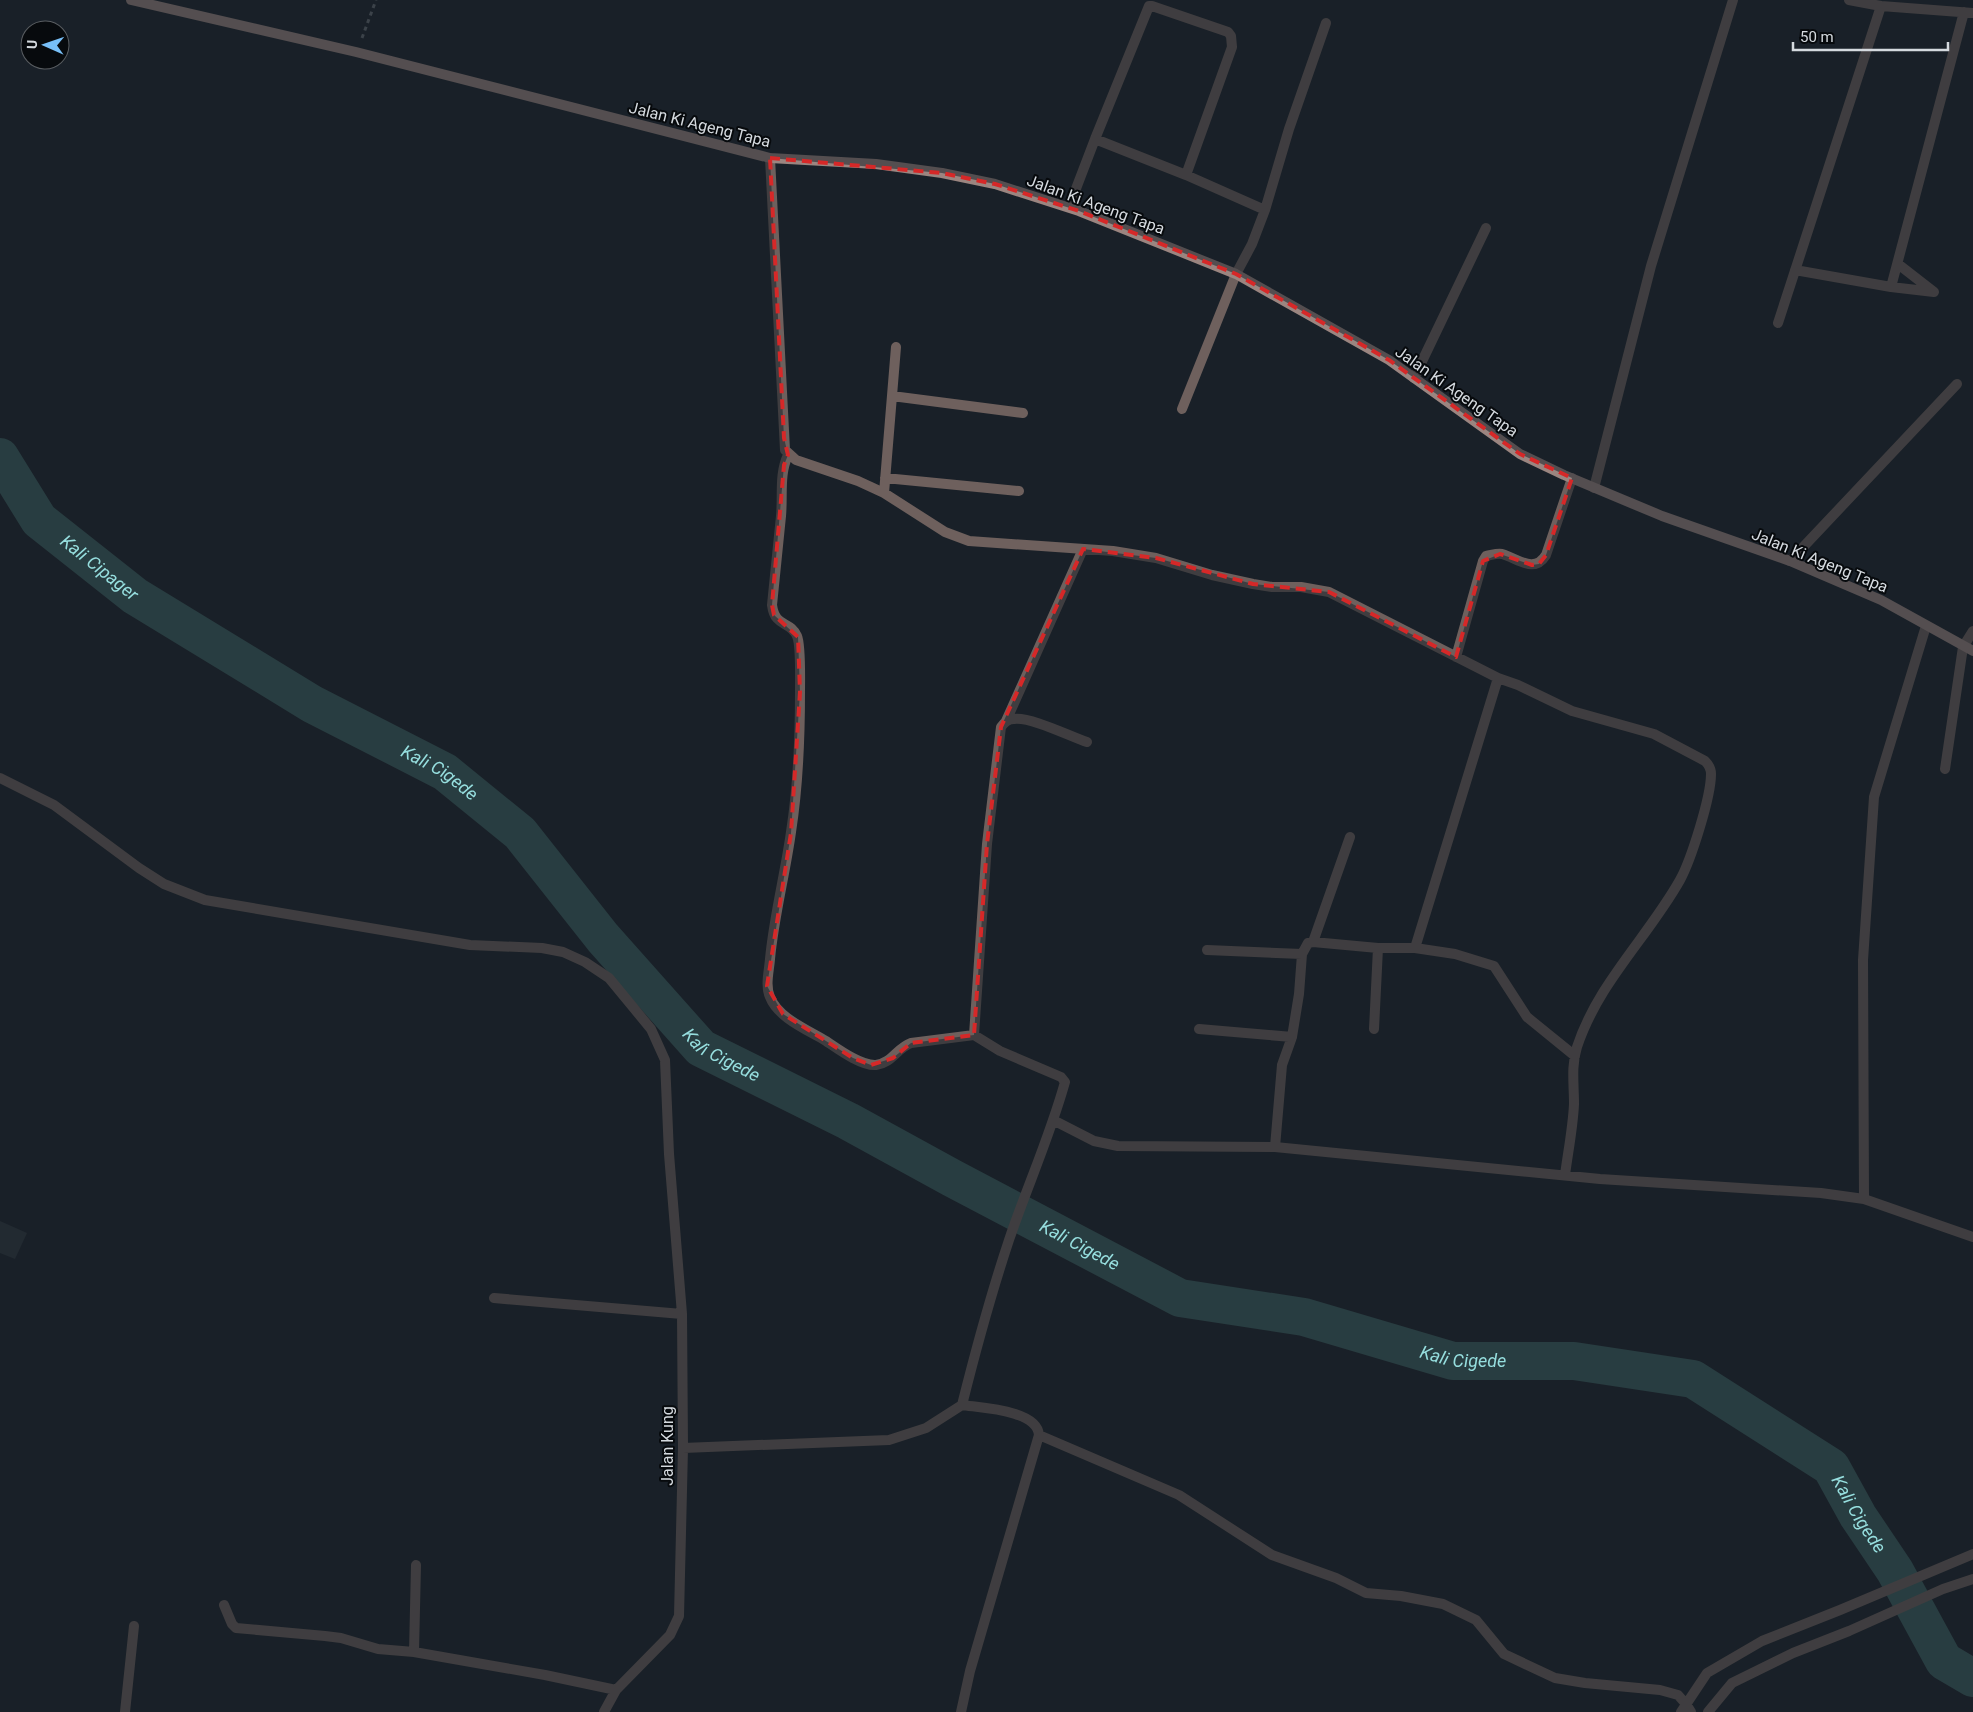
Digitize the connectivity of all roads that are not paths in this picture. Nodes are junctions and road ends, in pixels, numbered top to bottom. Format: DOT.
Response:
graph roads {
  1 [pos="130,0"];
  2 [pos="1733,0"];
  3 [pos="1849,0"];
  4 [pos="1881,6"];
  5 [pos="1969,12"];
  6 [pos="1326,23"];
  7 [pos="1095,139"];
  8 [pos="770,158"];
  9 [pos="1186,175"];
  10 [pos="1069,207"];
  11 [pos="1265,210"];
  12 [pos="1486,228"];
  13 [pos="1898,264"];
  14 [pos="1795,270"];
  15 [pos="1236,274"];
  16 [pos="1891,287"];
  17 [pos="1778,322"];
  18 [pos="896,347"];
  19 [pos="1414,378"];
  20 [pos="1957,384"];
  21 [pos="892,396"];
  22 [pos="1182,409"];
  23 [pos="1023,413"];
  24 [pos="788,455"];
  25 [pos="885,478"];
  26 [pos="1572,478"];
  27 [pos="1594,488"];
  28 [pos="1019,491"];
  29 [pos="884,492"];
  30 [pos="1083,549"];
  31 [pos="1790,561"];
  32 [pos="1926,626"];
  33 [pos="1973,631"];
  34 [pos="1963,647"];
  35 [pos="1973,651"];
  36 [pos="1456,657"];
  37 [pos="1498,678"];
  38 [pos="1006,721"];
  39 [pos="1087,742"];
  40 [pos="1945,769"];
  41 [pos="0,778"];
  42 [pos="1350,837"];
  43 [pos="1313,942"];
  44 [pos="1378,948"];
  45 [pos="1414,948"];
  46 [pos="1207,950"];
  47 [pos="1302,954"];
  48 [pos="1199,1029"];
  49 [pos="1374,1029"];
  50 [pos="974,1035"];
  51 [pos="1292,1037"];
  52 [pos="1575,1056"];
  53 [pos="1053,1120"];
  54 [pos="1275,1147"];
  55 [pos="1565,1175"];
  56 [pos="1864,1199"];
  57 [pos="1973,1237"];
  58 [pos="494,1298"];
  59 [pos="682,1314"];
  60 [pos="962,1405"];
  61 [pos="1039,1435"];
  62 [pos="683,1448"];
  63 [pos="1973,1554"];
  64 [pos="416,1564"];
  65 [pos="1973,1579"];
  66 [pos="224,1604"];
  67 [pos="134,1626"];
  68 [pos="414,1652"];
  69 [pos="616,1690"];
  70 [pos="1686,1709"];
  71 [pos="125,1712"];
  72 [pos="604,1712"];
  73 [pos="961,1712"];
  74 [pos="1708,1712"];
  1 -- 8 [label="street, Jalan Ki Ageng Tapa"];
  2 -- 27 [label="street"];
  3 -- 4 [label="street"];
  4 -- 5 [label="street"];
  4 -- 14 [label="street"];
  5 -- 13 [label="street"];
  6 -- 11 [label="street"];
  7 -- 9 [label="street"];
  7 -- 9 [label="street"];
  7 -- 10 [label="street"];
  8 -- 10 [label="street, Jalan Ki Ageng Tapa"];
  8 -- 24 [label="street"];
  9 -- 11 [label="street"];
  10 -- 15 [label="street, Jalan Ki Ageng Tapa"];
  11 -- 15 [label="street"];
  12 -- 19 [label="street"];
  13 -- 16 [label="street"];
  13 -- 16 [label="street"];
  14 -- 16 [label="street"];
  14 -- 17 [label="street"];
  15 -- 19 [label="street, Jalan Ki Ageng Tapa"];
  15 -- 22 [label="street"];
  18 -- 21 [label="street"];
  19 -- 26 [label="street, Jalan Ki Ageng Tapa"];
  20 -- 31 [label="street"];
  21 -- 23 [label="street"];
  21 -- 25 [label="street"];
  24 -- 29 [label="street"];
  24 -- 50 [label="street"];
  25 -- 28 [label="street"];
  25 -- 29 [label="street"];
  26 -- 27 [label="street, Jalan Ki Ageng Tapa"];
  26 -- 36 [label="street"];
  27 -- 31 [label="street, Jalan Ki Ageng Tapa"];
  29 -- 30 [label="street"];
  30 -- 36 [label="street"];
  30 -- 38 [label="street"];
  31 -- 32 [label="street, Jalan Ki Ageng Tapa"];
  32 -- 34 [label="street, Jalan Ki Ageng Tapa"];
  32 -- 56 [label="street"];
  33 -- 34 [label="street"];
  34 -- 35 [label="street, Jalan Ki Ageng Tapa"];
  34 -- 40 [label="street"];
  36 -- 37 [label="street"];
  37 -- 45 [label="street"];
  37 -- 52 [label="street"];
  38 -- 39 [label="street"];
  38 -- 50 [label="street"];
  41 -- 59 [label="street, Jalan Kung"];
  42 -- 43 [label="street"];
  43 -- 44 [label="street"];
  43 -- 47 [label="street"];
  44 -- 45 [label="street"];
  44 -- 49 [label="street"];
  45 -- 52 [label="street"];
  46 -- 47 [label="street"];
  47 -- 51 [label="street"];
  48 -- 51 [label="street"];
  50 -- 53 [label="street"];
  51 -- 54 [label="street"];
  52 -- 55 [label="street"];
  53 -- 54 [label="street"];
  53 -- 60 [label="street"];
  54 -- 55 [label="street"];
  55 -- 56 [label="street"];
  56 -- 57 [label="street"];
  58 -- 59 [label="street"];
  59 -- 62 [label="street, Jalan Kung"];
  60 -- 61 [label="street"];
  60 -- 62 [label="street"];
  61 -- 70 [label="street"];
  61 -- 73 [label="street"];
  62 -- 69 [label="street, Jalan Kung"];
  63 -- 70 [label="street"];
  64 -- 68 [label="street"];
  65 -- 74 [label="street"];
  66 -- 68 [label="street"];
  67 -- 71 [label="street"];
  68 -- 69 [label="street"];
  69 -- 72 [label="street, Jalan Kung"];
}
